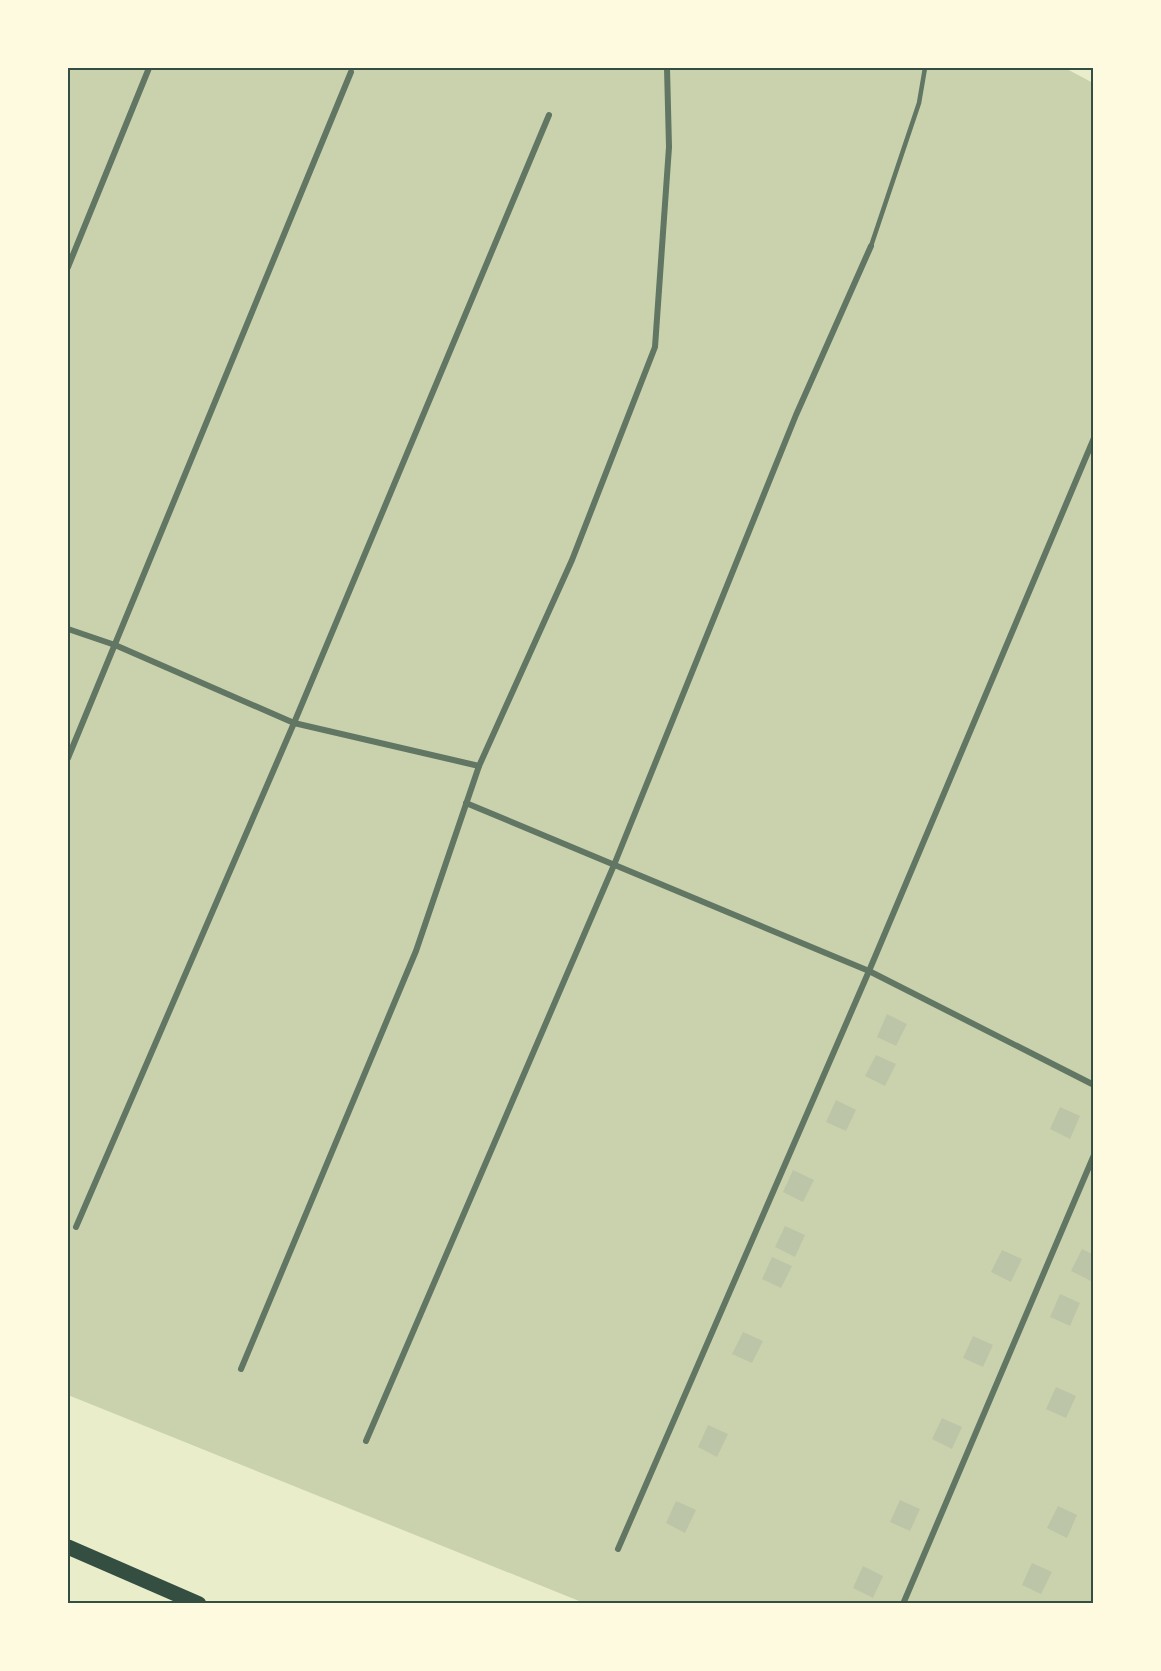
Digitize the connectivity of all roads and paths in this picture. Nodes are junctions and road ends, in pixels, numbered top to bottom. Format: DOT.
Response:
graph roads {
  1 [pos="148,68"];
  2 [pos="667,68"];
  3 [pos="925,68"];
  4 [pos="351,72"];
  5 [pos="549,115"];
  6 [pos="871,246"];
  7 [pos="68,267"];
  8 [pos="1094,438"];
  9 [pos="68,629"];
  10 [pos="115,645"];
  11 [pos="294,723"];
  12 [pos="68,758"];
  13 [pos="479,766"];
  14 [pos="466,803"];
  15 [pos="614,865"];
  16 [pos="869,971"];
  17 [pos="1094,1085"];
  18 [pos="1094,1155"];
  19 [pos="76,1227"];
  20 [pos="241,1369"];
  21 [pos="366,1441"];
  22 [pos="68,1547"];
  23 [pos="618,1549"];
  24 [pos="199,1604"];
  25 [pos="903,1604"];
  1 -- 7 [label="street"];
  2 -- 13 [label="street"];
  3 -- 6 [label="lane"];
  4 -- 10 [label="street"];
  5 -- 11 [label="street"];
  6 -- 15 [label="street"];
  8 -- 16 [label="street"];
  9 -- 10 [label="street"];
  10 -- 11 [label="street"];
  10 -- 12 [label="street"];
  11 -- 13 [label="street"];
  11 -- 19 [label="street"];
  13 -- 14 [label="street"];
  14 -- 15 [label="street"];
  14 -- 20 [label="street"];
  15 -- 16 [label="street"];
  15 -- 21 [label="street"];
  16 -- 17 [label="street"];
  16 -- 23 [label="street"];
  18 -- 25 [label="street"];
  22 -- 24 [label="main road"];
}
